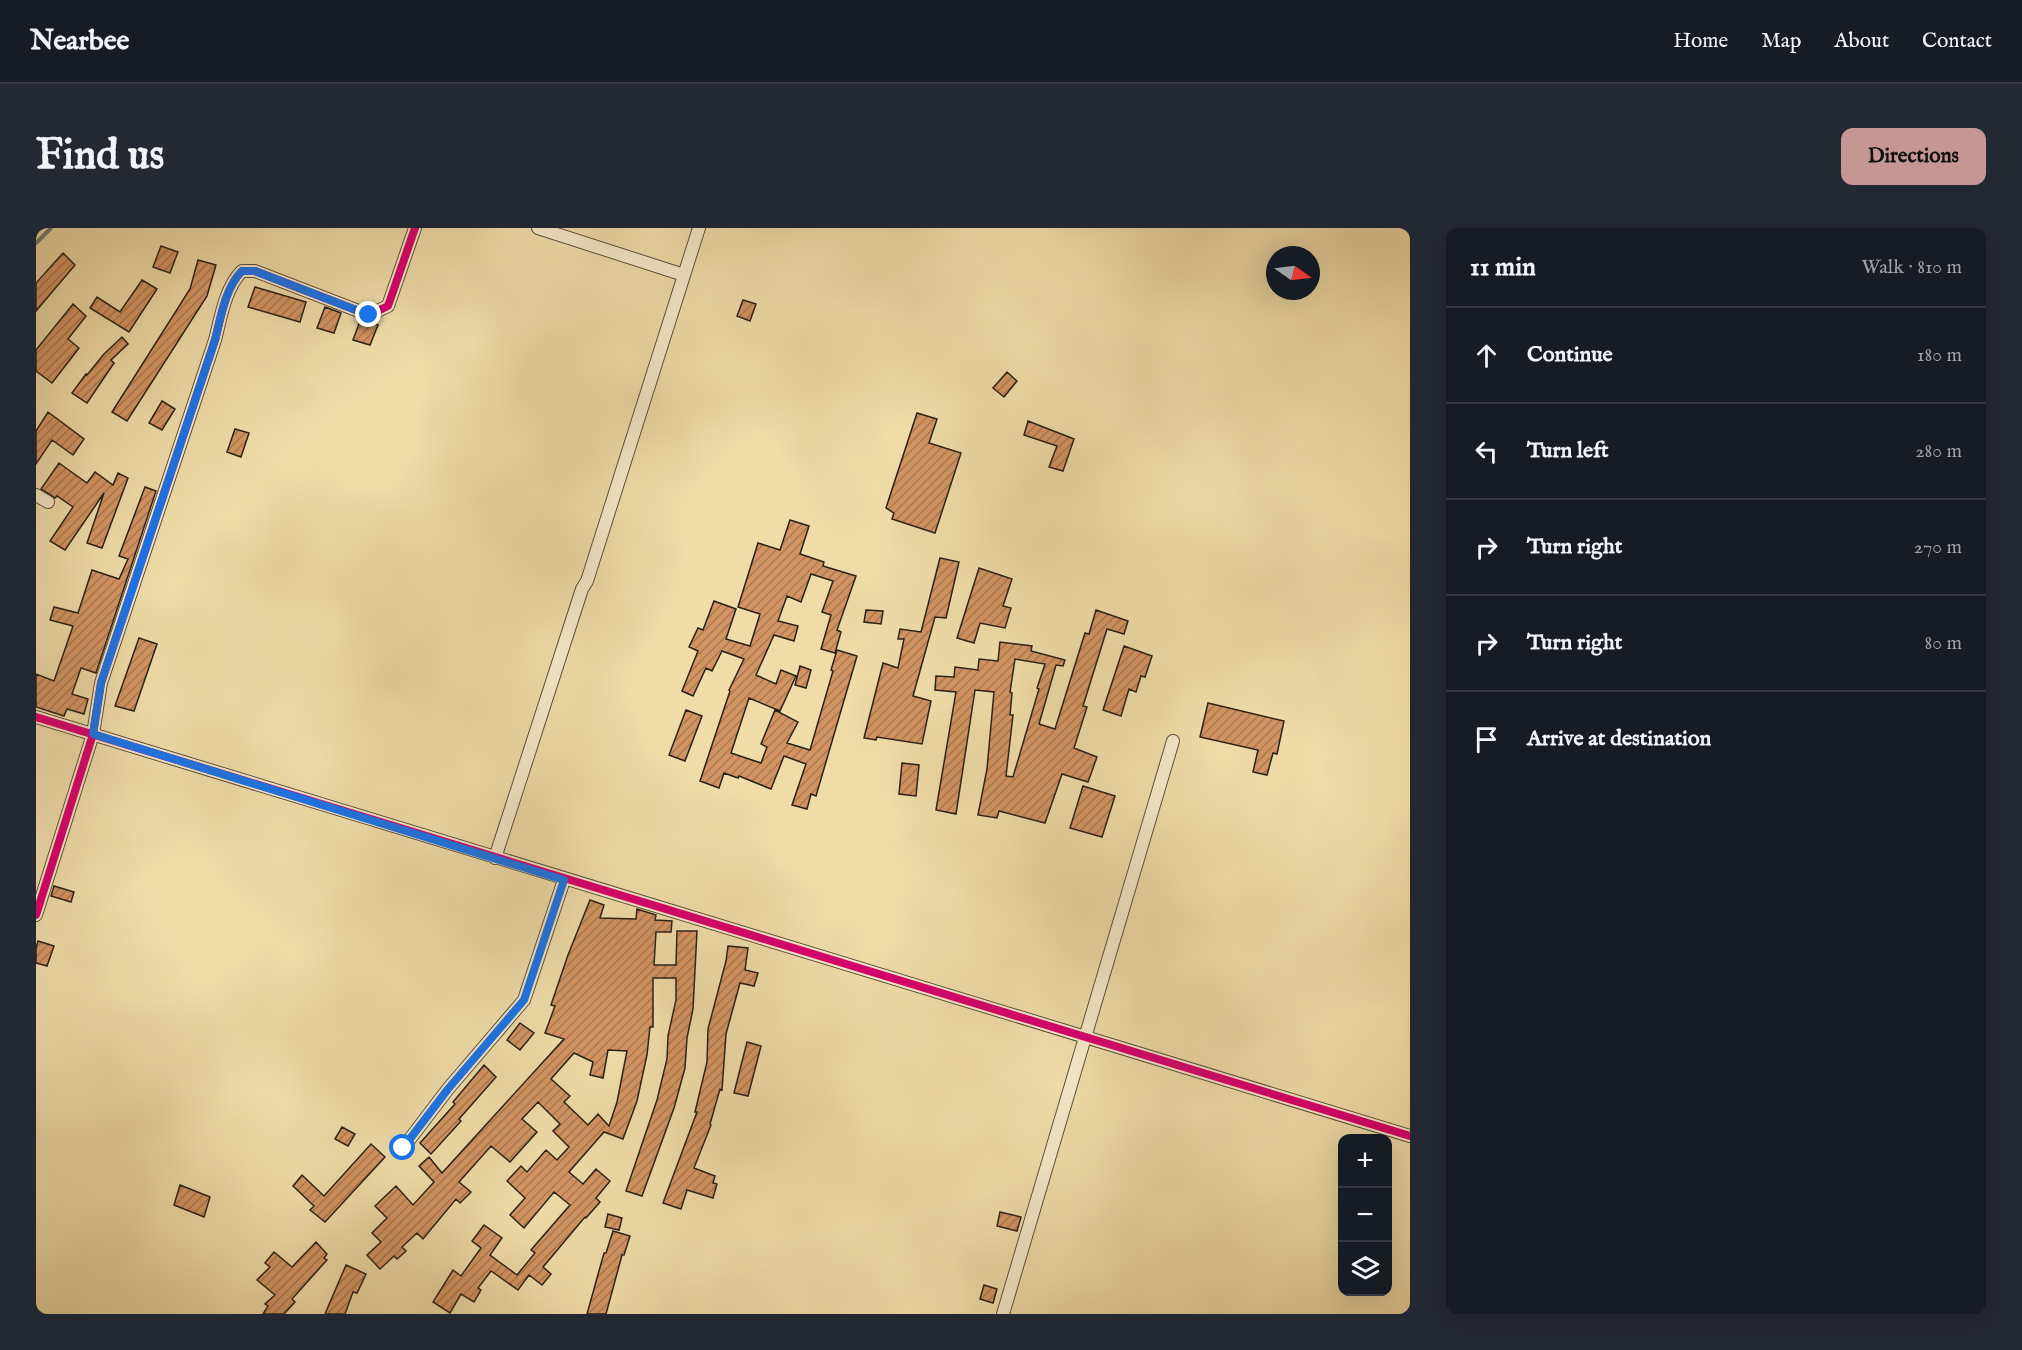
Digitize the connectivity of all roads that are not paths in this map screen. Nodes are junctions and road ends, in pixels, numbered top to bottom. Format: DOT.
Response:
graph roads {
  1 [pos="415,228"];
  2 [pos="538,228"];
  3 [pos="699,228"];
  4 [pos="684,275"];
  5 [pos="36,495"];
  6 [pos="48,502"];
  7 [pos="36,717"];
  8 [pos="93,734"];
  9 [pos="1173,741"];
  10 [pos="495,858"];
  11 [pos="564,880"];
  12 [pos="36,915"];
  13 [pos="1084,1038"];
  14 [pos="1410,1136"];
  15 [pos="403,1148"];
  16 [pos="1003,1314"];
  1 -- 8 [label="street"];
  2 -- 4 [label="street"];
  3 -- 4 [label="street"];
  4 -- 10 [label="street"];
  5 -- 6 [label="street"];
  7 -- 8 [label="street"];
  8 -- 10 [label="street"];
  8 -- 12 [label="street"];
  9 -- 13 [label="street"];
  10 -- 11 [label="street"];
  11 -- 13 [label="street"];
  11 -- 15 [label="street"];
  13 -- 14 [label="street"];
  13 -- 16 [label="street"];
}
